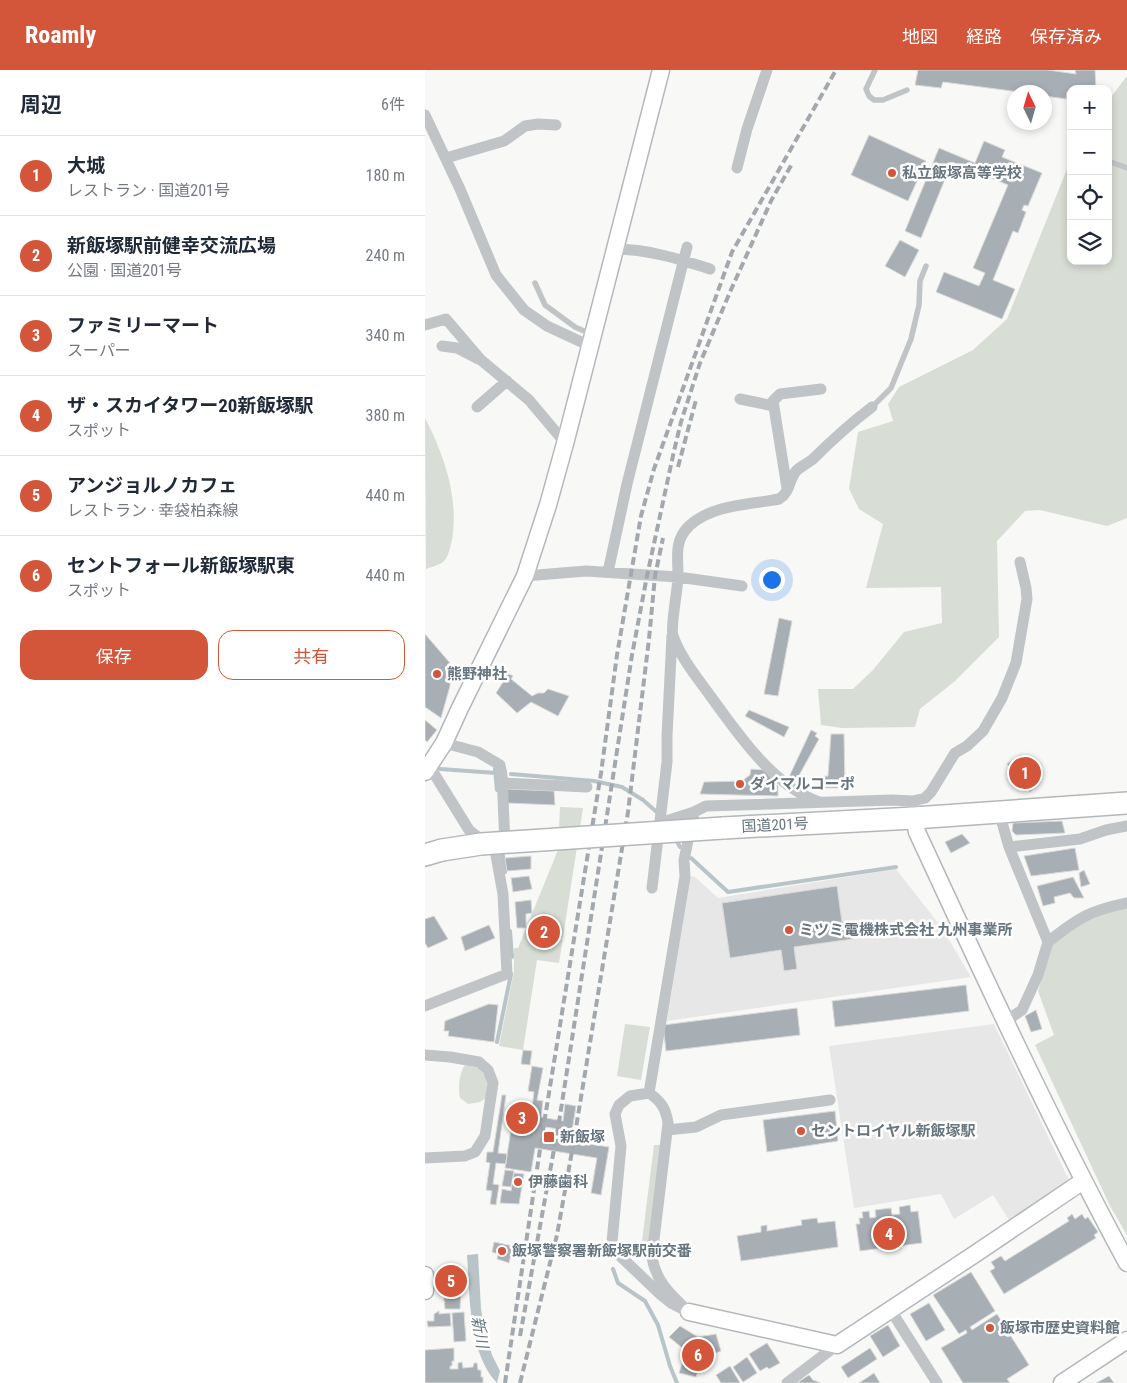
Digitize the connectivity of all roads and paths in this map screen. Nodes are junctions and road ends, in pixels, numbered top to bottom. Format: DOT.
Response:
graph roads {
  1 [pos="661,70"];
  2 [pos="767,70"];
  3 [pos="875,70"];
  4 [pos="907,90"];
  5 [pos="425,115"];
  6 [pos="556,125"];
  7 [pos="446,158"];
  8 [pos="1112,162"];
  9 [pos="737,168"];
  10 [pos="1127,168"];
  11 [pos="687,247"];
  12 [pos="615,249"];
  13 [pos="683,260"];
  14 [pos="926,266"];
  15 [pos="710,269"];
  16 [pos="535,283"];
  17 [pos="425,326"];
  18 [pos="592,340"];
  19 [pos="442,346"];
  20 [pos="481,360"];
  21 [pos="507,381"];
  22 [pos="821,389"];
  23 [pos="739,399"];
  24 [pos="774,406"];
  25 [pos="477,407"];
  26 [pos="872,407"];
  27 [pos="566,440"];
  28 [pos="787,492"];
  29 [pos="1019,562"];
  30 [pos="608,572"];
  31 [pos="525,576"];
  32 [pos="678,577"];
  33 [pos="742,586"];
  34 [pos="672,634"];
  35 [pos="444,743"];
  36 [pos="427,768"];
  37 [pos="503,783"];
  38 [pos="587,787"];
  39 [pos="819,802"];
  40 [pos="1127,803"];
  41 [pos="914,809"];
  42 [pos="694,812"];
  43 [pos="999,812"];
  44 [pos="660,823"];
  45 [pos="1127,826"];
  46 [pos="1009,846"];
  47 [pos="495,850"];
  48 [pos="433,852"];
  49 [pos="652,888"];
  50 [pos="1127,903"];
  51 [pos="1048,942"];
  52 [pos="425,1006"];
  53 [pos="1006,1021"];
  54 [pos="425,1055"];
  55 [pos="649,1093"];
  56 [pos="830,1100"];
  57 [pos="667,1130"];
  58 [pos="425,1158"];
  59 [pos="1083,1181"];
  60 [pos="652,1256"];
  61 [pos="1127,1263"];
  62 [pos="629,1264"];
  63 [pos="425,1274"];
  64 [pos="425,1290"];
  65 [pos="890,1309"];
  66 [pos="689,1312"];
  67 [pos="1127,1340"];
  68 [pos="837,1345"];
  69 [pos="787,1383"];
  70 [pos="937,1383"];
  71 [pos="1062,1383"];
  1 -- 12 [label="street"];
  2 -- 9 [label="street"];
  3 -- 4 [label="lane"];
  5 -- 7 [label="street"];
  6 -- 7 [label="street"];
  7 -- 18 [label="street"];
  8 -- 10 [label="lane"];
  11 -- 13 [label="street"];
  12 -- 13 [label="street"];
  12 -- 18 [label="street"];
  13 -- 15 [label="street"];
  13 -- 30 [label="street"];
  14 -- 26 [label="lane"];
  16 -- 18 [label="lane"];
  17 -- 20 [label="street"];
  18 -- 27 [label="street"];
  19 -- 20 [label="street"];
  20 -- 21 [label="street"];
  21 -- 25 [label="street"];
  21 -- 27 [label="street"];
  22 -- 24 [label="street"];
  23 -- 24 [label="street"];
  24 -- 28 [label="street"];
  26 -- 28 [label="street"];
  27 -- 31 [label="street"];
  28 -- 32 [label="street"];
  29 -- 41 [label="street"];
  30 -- 31 [label="street"];
  30 -- 32 [label="street"];
  31 -- 35 [label="street"];
  32 -- 33 [label="street"];
  32 -- 34 [label="street"];
  34 -- 39 [label="street"];
  34 -- 44 [label="street"];
  35 -- 36 [label="street"];
  35 -- 37 [label="street"];
  36 -- 47 [label="street"];
  37 -- 38 [label="street"];
  37 -- 47 [label="street"];
  39 -- 41 [label="street"];
  39 -- 42 [label="street"];
  40 -- 43 [label="highway, 国道201号"];
  41 -- 43 [label="highway, 国道201号"];
  41 -- 48 [label="highway, 国道201号, bridge"];
  41 -- 53 [label="street"];
  42 -- 44 [label="street"];
  42 -- 55 [label="street"];
  43 -- 46 [label="street"];
  44 -- 49 [label="street"];
  45 -- 46 [label="street"];
  46 -- 51 [label="street"];
  47 -- 52 [label="street"];
  50 -- 51 [label="street"];
  51 -- 53 [label="street"];
  53 -- 59 [label="street"];
  54 -- 58 [label="street"];
  55 -- 57 [label="street"];
  55 -- 62 [label="street"];
  56 -- 57 [label="street"];
  57 -- 60 [label="street"];
  59 -- 61 [label="street"];
  59 -- 65 [label="street"];
  60 -- 62 [label="street"];
  60 -- 66 [label="street"];
  62 -- 66 [label="street"];
  63 -- 64 [label="street"];
  65 -- 68 [label="street"];
  65 -- 70 [label="street"];
  66 -- 68 [label="street"];
  67 -- 71 [label="street"];
  68 -- 69 [label="street"];
}
